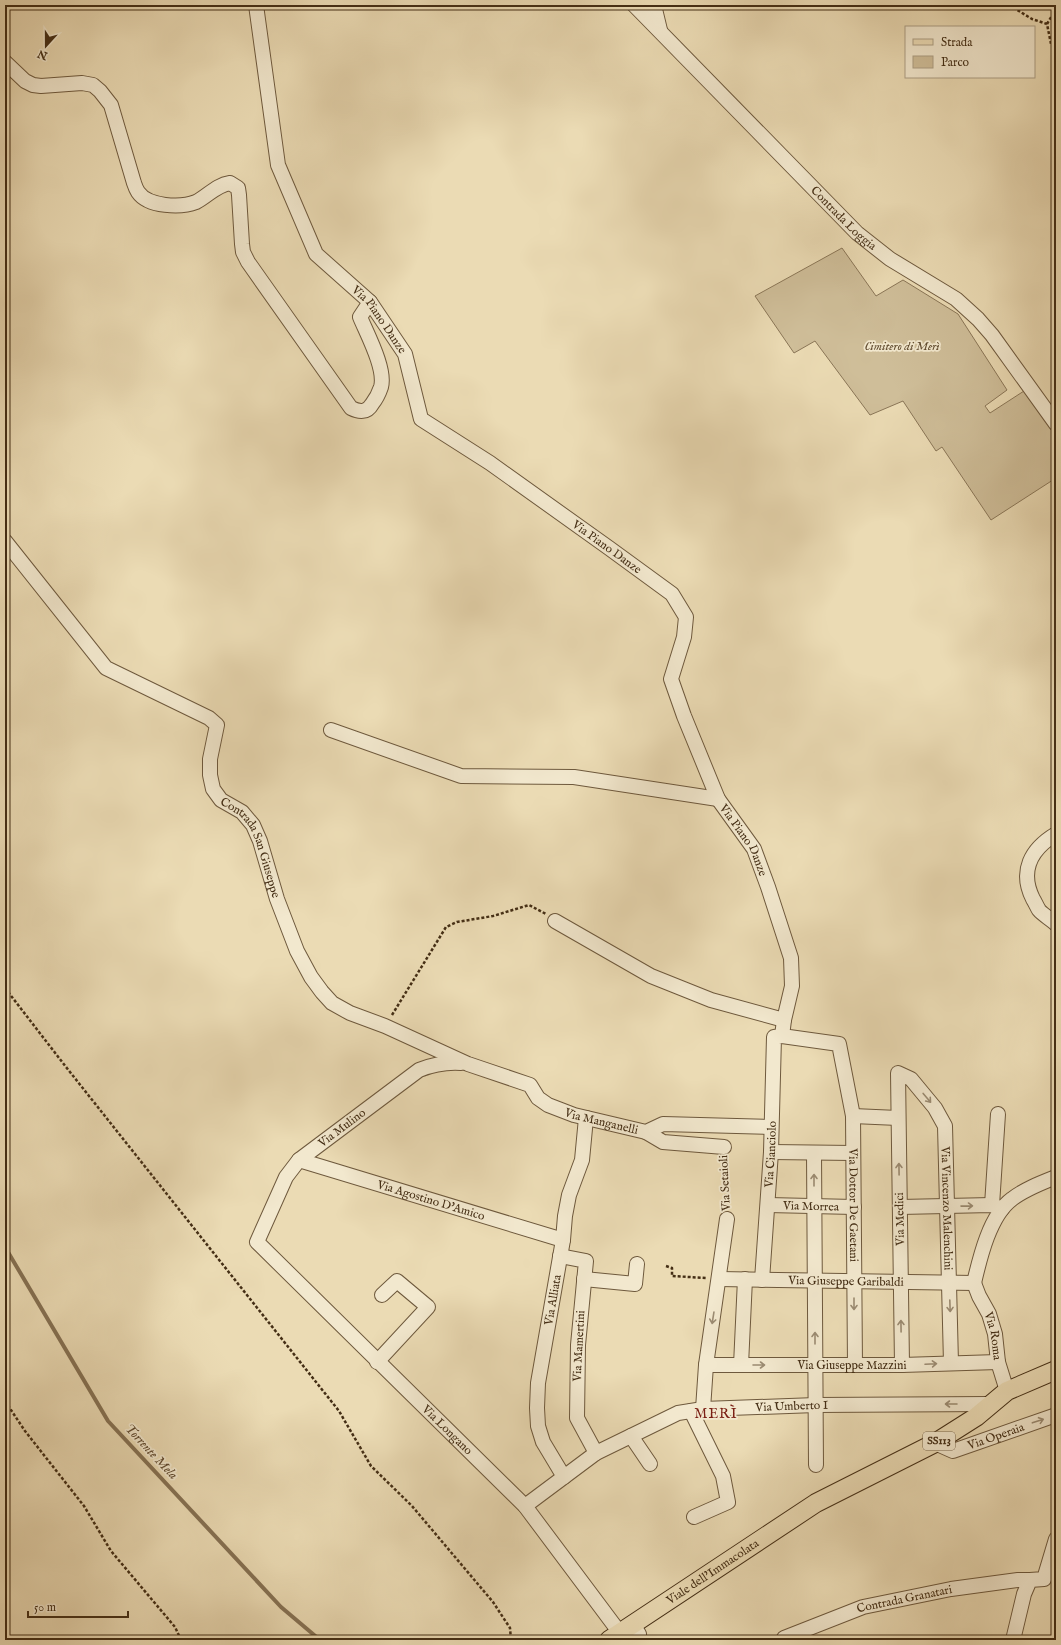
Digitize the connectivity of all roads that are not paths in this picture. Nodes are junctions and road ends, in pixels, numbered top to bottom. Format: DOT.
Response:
graph roads {
  1 [pos="256,5"];
  2 [pos="634,5"];
  3 [pos="654,5"];
  4 [pos="660,30"];
  5 [pos="5,62"];
  6 [pos="370,302"];
  7 [pos="1056,424"];
  8 [pos="5,541"];
  9 [pos="331,730"];
  10 [pos="718,799"];
  11 [pos="1056,834"];
  12 [pos="555,920"];
  13 [pos="1056,924"];
  14 [pos="784,1020"];
  15 [pos="782,1036"];
  16 [pos="468,1064"];
  17 [pos="898,1073"];
  18 [pos="998,1114"];
  19 [pos="853,1116"];
  20 [pos="586,1118"];
  21 [pos="898,1118"];
  22 [pos="772,1127"];
  23 [pos="646,1132"];
  24 [pos="724,1147"];
  25 [pos="771,1152"];
  26 [pos="814,1153"];
  27 [pos="853,1153"];
  28 [pos="299,1160"];
  29 [pos="1056,1177"];
  30 [pos="768,1205"];
  31 [pos="814,1206"];
  32 [pos="947,1206"];
  33 [pos="854,1207"];
  34 [pos="900,1207"];
  35 [pos="997,1207"];
  36 [pos="727,1219"];
  37 [pos="563,1240"];
  38 [pos="257,1242"];
  39 [pos="560,1256"];
  40 [pos="637,1264"];
  41 [pos="584,1279"];
  42 [pos="719,1279"];
  43 [pos="745,1279"];
  44 [pos="762,1280"];
  45 [pos="815,1280"];
  46 [pos="854,1281"];
  47 [pos="901,1282"];
  48 [pos="949,1283"];
  49 [pos="974,1283"];
  50 [pos="382,1295"];
  51 [pos="377,1362"];
  52 [pos="998,1362"];
  53 [pos="951,1363"];
  54 [pos="706,1365"];
  55 [pos="741,1365"];
  56 [pos="815,1365"];
  57 [pos="855,1365"];
  58 [pos="902,1366"];
  59 [pos="1056,1370"];
  60 [pos="1007,1391"];
  61 [pos="990,1404"];
  62 [pos="816,1405"];
  63 [pos="697,1410"];
  64 [pos="1056,1415"];
  65 [pos="631,1436"];
  66 [pos="935,1443"];
  67 [pos="596,1453"];
  68 [pos="650,1464"];
  69 [pos="816,1465"];
  70 [pos="564,1477"];
  71 [pos="525,1506"];
  72 [pos="694,1517"];
  73 [pos="1056,1538"];
  74 [pos="1043,1581"];
  75 [pos="625,1634"];
  76 [pos="784,1638"];
  77 [pos="1013,1640"];
  1 -- 6 [label="street, Via Piano Danze"];
  2 -- 4 [label="street, Contrada Loggia"];
  3 -- 4 [label="street"];
  4 -- 7 [label="street, Contrada Loggia"];
  5 -- 6 [label="street"];
  6 -- 10 [label="street, Via Piano Danze"];
  8 -- 16 [label="street, Contrada San Giuseppe"];
  9 -- 10 [label="street"];
  10 -- 14 [label="street, Via Piano Danze"];
  11 -- 13 [label="street"];
  12 -- 14 [label="street"];
  14 -- 15 [label="street, Via Piano Danze"];
  15 -- 19 [label="street"];
  15 -- 22 [label="street, Via Cianciolo"];
  16 -- 20 [label="street, Via Manganelli"];
  16 -- 28 [label="street, Via Mulino"];
  17 -- 21 [label="street, Via Medici"];
  17 -- 32 [label="street, Via Vincenzo Malenchini, one-way"];
  18 -- 35 [label="street"];
  19 -- 21 [label="street"];
  19 -- 27 [label="street, Via Dottor De Gaetani"];
  20 -- 23 [label="street, Via Manganelli"];
  20 -- 37 [label="street, Via Alliata"];
  34 -- 21 [label="street, Via Medici, one-way"];
  22 -- 23 [label="street, Via Manganelli"];
  22 -- 25 [label="street, Via Cianciolo"];
  23 -- 24 [label="street, Via Setaioli"];
  25 -- 26 [label="street"];
  25 -- 30 [label="street, Via Cianciolo"];
  26 -- 27 [label="street"];
  31 -- 26 [label="street, one-way"];
  27 -- 33 [label="street, Via Dottor De Gaetani"];
  28 -- 37 [label="street, Via Agostino D'Amico"];
  28 -- 38 [label="street, Via Mulino"];
  29 -- 35 [label="street"];
  30 -- 31 [label="street, Via Morrea"];
  30 -- 44 [label="street, Via Cianciolo"];
  31 -- 33 [label="street, Via Morrea"];
  31 -- 45 [label="street"];
  32 -- 34 [label="street"];
  32 -- 35 [label="street, one-way"];
  32 -- 48 [label="street, Via Vincenzo Malenchini"];
  33 -- 46 [label="street, Via Dottor De Gaetani"];
  34 -- 47 [label="street, Via Medici"];
  35 -- 49 [label="street"];
  36 -- 42 [label="street"];
  37 -- 39 [label="street, Via Alliata"];
  38 -- 51 [label="street, Via Longano"];
  39 -- 41 [label="street, Via Mamertini"];
  39 -- 70 [label="street, Via Alliata"];
  40 -- 41 [label="street"];
  41 -- 67 [label="street, Via Mamertini"];
  42 -- 43 [label="street, Via Giuseppe Garibaldi"];
  42 -- 54 [label="street, one-way"];
  43 -- 44 [label="street, Via Giuseppe Garibaldi"];
  43 -- 55 [label="street"];
  44 -- 45 [label="street, Via Giuseppe Garibaldi"];
  45 -- 46 [label="street, Via Giuseppe Garibaldi"];
  56 -- 45 [label="street, one-way"];
  46 -- 47 [label="street, Via Giuseppe Garibaldi"];
  46 -- 57 [label="street, Via Dottor De Gaetani, one-way"];
  47 -- 48 [label="street, Via Giuseppe Garibaldi"];
  58 -- 47 [label="street, Via Medici, one-way"];
  48 -- 49 [label="street, Via Giuseppe Garibaldi"];
  48 -- 53 [label="street, Via Vincenzo Malenchini, one-way"];
  49 -- 52 [label="street, Via Roma"];
  50 -- 51 [label="street"];
  51 -- 71 [label="street, Via Longano"];
  52 -- 53 [label="street, Via Giuseppe Mazzini"];
  52 -- 60 [label="street, Via Roma"];
  58 -- 53 [label="street, Via Giuseppe Mazzini, one-way"];
  54 -- 55 [label="street, Via Giuseppe Mazzini"];
  54 -- 63 [label="street"];
  55 -- 56 [label="street, Via Giuseppe Mazzini, one-way"];
  56 -- 57 [label="street, Via Giuseppe Mazzini"];
  56 -- 62 [label="street"];
  57 -- 58 [label="street, Via Giuseppe Mazzini"];
  59 -- 60 [label="main road, SS113"];
  60 -- 61 [label="main road, SS113"];
  61 -- 62 [label="street, Via Umberto I, one-way"];
  61 -- 66 [label="main road, SS113"];
  62 -- 63 [label="street, Via Umberto I"];
  62 -- 69 [label="street"];
  63 -- 65 [label="street, Via Umberto I"];
  63 -- 72 [label="street"];
  66 -- 64 [label="street, Via Operaia, one-way"];
  65 -- 67 [label="street, Via Umberto I"];
  65 -- 68 [label="street"];
  66 -- 75 [label="main road, Viale dell'Immacolata / SS113"];
  67 -- 70 [label="street, Via Umberto I"];
  70 -- 71 [label="street, Via Umberto I"];
  71 -- 75 [label="street, Via Longano"];
  73 -- 74 [label="street"];
  74 -- 76 [label="street, Contrada Granatari"];
  74 -- 77 [label="street"];
}
